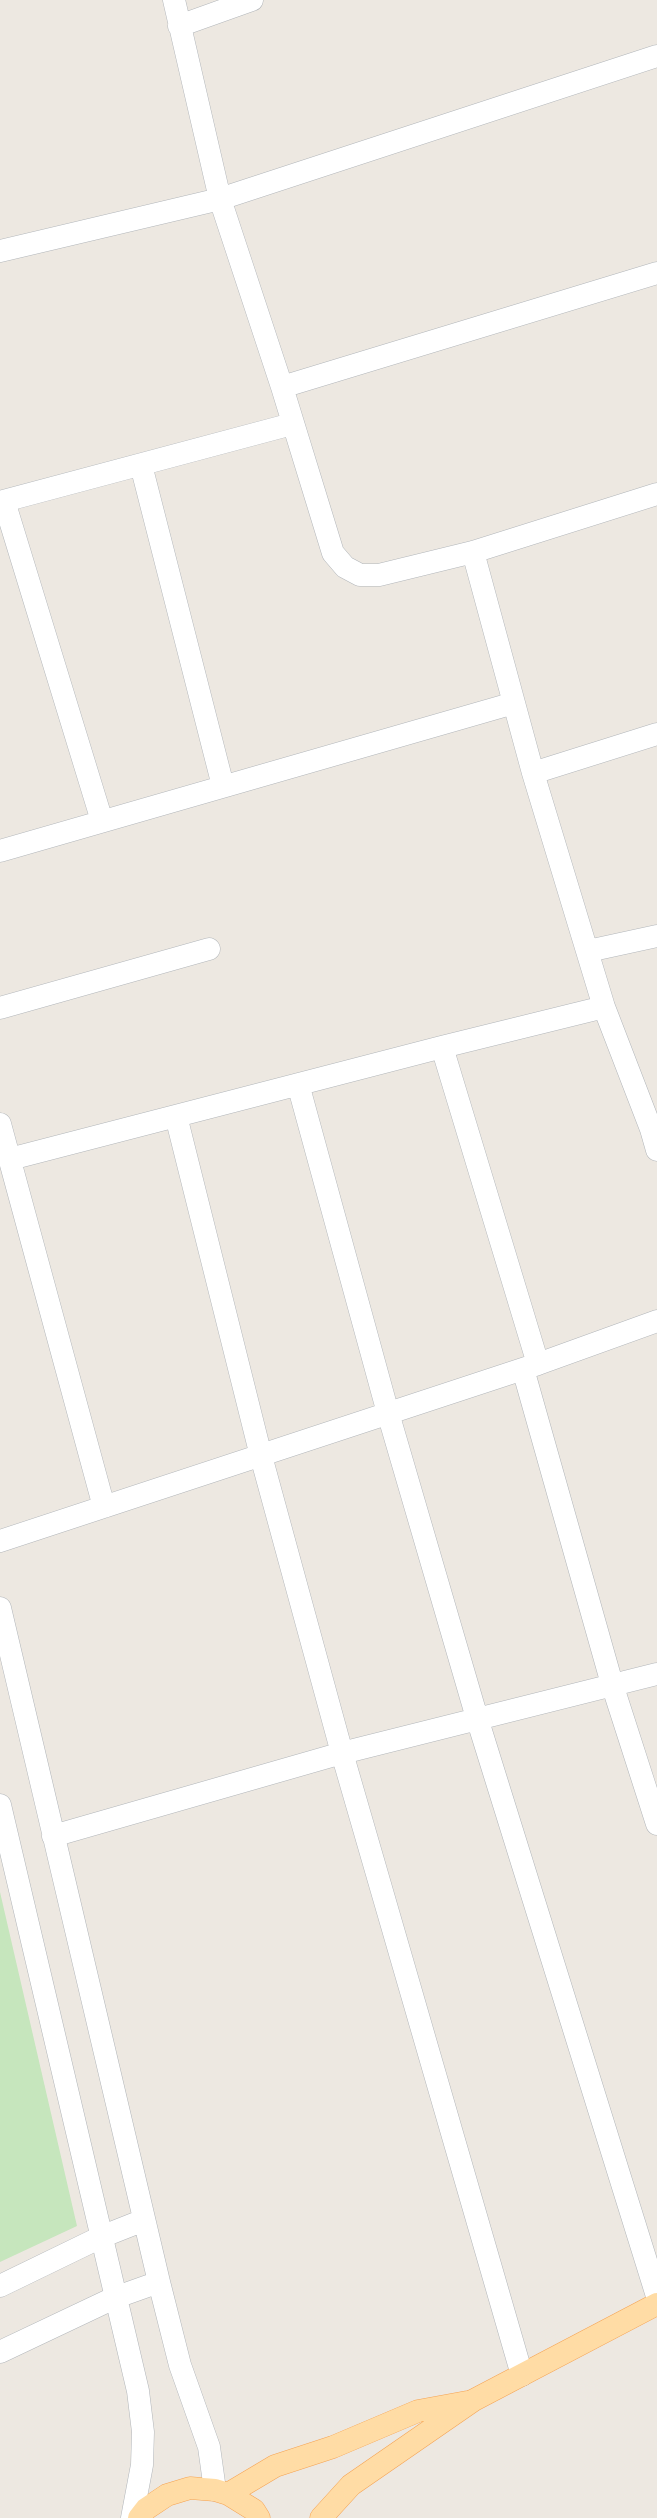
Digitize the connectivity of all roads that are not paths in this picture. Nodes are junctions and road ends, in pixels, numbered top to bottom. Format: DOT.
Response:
graph roads {
  1 [pos="174,0"];
  2 [pos="252,0"];
  3 [pos="179,26"];
  4 [pos="657,56"];
  5 [pos="220,199"];
  6 [pos="0,251"];
  7 [pos="657,273"];
  8 [pos="282,387"];
  9 [pos="292,424"];
  10 [pos="141,465"];
  11 [pos="657,494"];
  12 [pos="2,502"];
  13 [pos="473,552"];
  14 [pos="514,703"];
  15 [pos="657,734"];
  16 [pos="533,773"];
  17 [pos="223,786"];
  18 [pos="102,821"];
  19 [pos="0,851"];
  20 [pos="657,936"];
  21 [pos="209,949"];
  22 [pos="588,951"];
  23 [pos="0,1008"];
  24 [pos="604,1008"];
  25 [pos="442,1047"];
  26 [pos="298,1084"];
  27 [pos="176,1116"];
  28 [pos="0,1124"];
  29 [pos="655,1136"];
  30 [pos="10,1159"];
  31 [pos="657,1321"];
  32 [pos="530,1367"];
  33 [pos="388,1414"];
  34 [pos="261,1456"];
  35 [pos="104,1507"];
  36 [pos="0,1541"];
  37 [pos="0,1608"];
  38 [pos="657,1674"];
  39 [pos="612,1684"];
  40 [pos="477,1718"];
  41 [pos="342,1753"];
  42 [pos="0,1805"];
  43 [pos="657,1824"];
  44 [pos="52,1836"];
  45 [pos="144,2220"];
  46 [pos="101,2237"];
  47 [pos="159,2282"];
  48 [pos="0,2286"];
  49 [pos="657,2296"];
  50 [pos="114,2298"];
  51 [pos="657,2304"];
  52 [pos="0,2352"];
  53 [pos="522,2376"];
  54 [pos="474,2400"];
  55 [pos="221,2492"];
  56 [pos="132,2518"];
  57 [pos="139,2518"];
  58 [pos="259,2518"];
  59 [pos="320,2518"];
  1 -- 3 [label="street"];
  2 -- 3 [label="street"];
  3 -- 5 [label="street"];
  4 -- 5 [label="street"];
  5 -- 6 [label="street"];
  5 -- 8 [label="street"];
  7 -- 8 [label="street"];
  8 -- 9 [label="street"];
  9 -- 10 [label="street"];
  9 -- 13 [label="street"];
  10 -- 12 [label="street"];
  10 -- 17 [label="street"];
  11 -- 13 [label="street"];
  12 -- 18 [label="street"];
  13 -- 14 [label="street"];
  14 -- 16 [label="street"];
  14 -- 17 [label="street"];
  15 -- 16 [label="street"];
  16 -- 22 [label="street"];
  17 -- 18 [label="street"];
  18 -- 19 [label="street"];
  20 -- 22 [label="street"];
  21 -- 23 [label="street"];
  22 -- 24 [label="street"];
  24 -- 25 [label="street"];
  24 -- 29 [label="street"];
  25 -- 26 [label="street"];
  25 -- 32 [label="street"];
  26 -- 27 [label="street"];
  26 -- 33 [label="street"];
  27 -- 30 [label="street"];
  27 -- 34 [label="street"];
  28 -- 30 [label="street"];
  30 -- 35 [label="street"];
  31 -- 32 [label="street"];
  32 -- 33 [label="street"];
  32 -- 39 [label="street"];
  33 -- 34 [label="street"];
  33 -- 40 [label="street"];
  34 -- 35 [label="street"];
  34 -- 41 [label="street"];
  35 -- 36 [label="street"];
  37 -- 44 [label="street"];
  38 -- 39 [label="street"];
  39 -- 40 [label="street"];
  39 -- 43 [label="street"];
  40 -- 41 [label="street"];
  40 -- 49 [label="street"];
  41 -- 44 [label="street"];
  41 -- 53 [label="street"];
  42 -- 46 [label="street"];
  44 -- 45 [label="street"];
  45 -- 46 [label="street"];
  45 -- 47 [label="street"];
  46 -- 48 [label="street"];
  46 -- 50 [label="street"];
  47 -- 50 [label="street"];
  47 -- 55 [label="street"];
  50 -- 52 [label="street"];
  50 -- 56 [label="street"];
  51 -- 53 [label="main road"];
  53 -- 54 [label="main road"];
  54 -- 55 [label="main road"];
  54 -- 59 [label="main road"];
  55 -- 57 [label="main road"];
  55 -- 58 [label="main road"];
}
